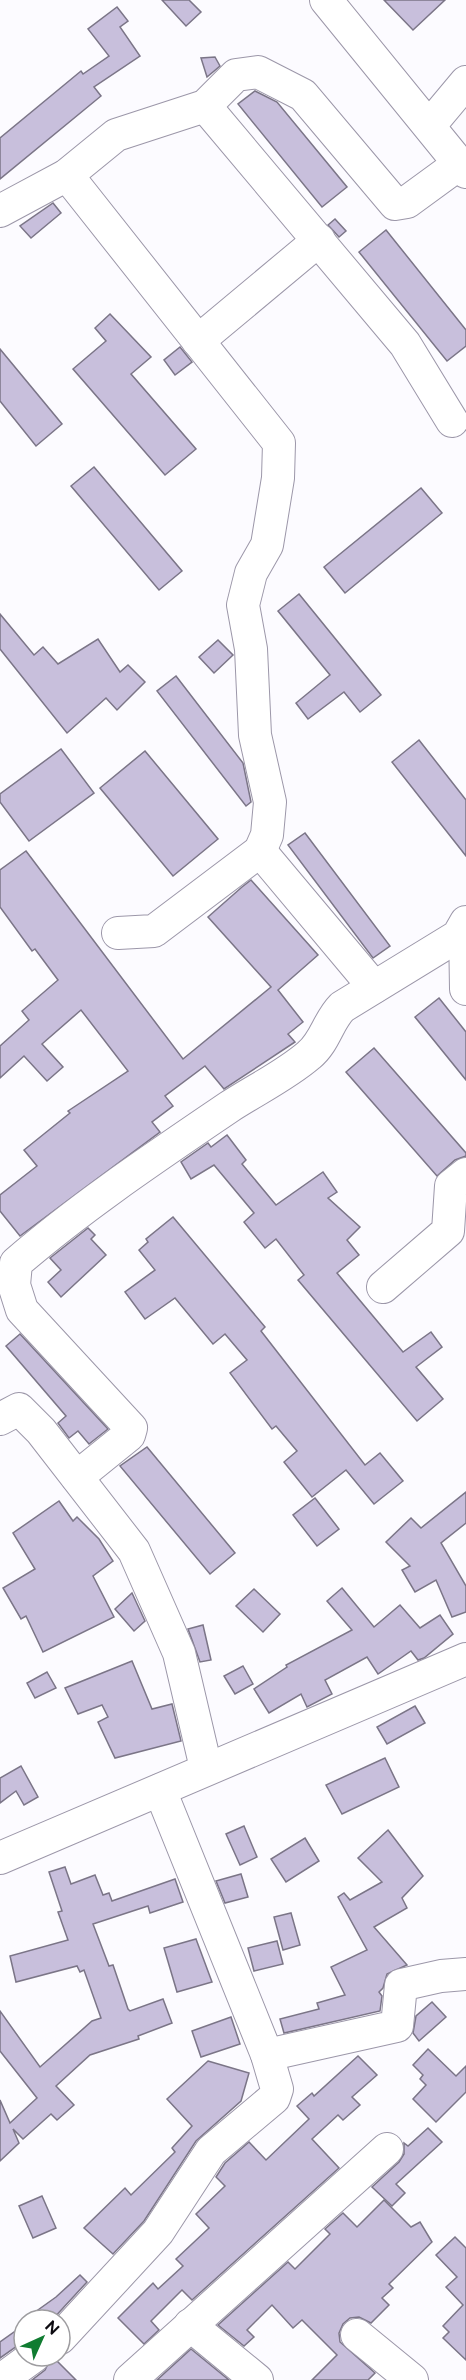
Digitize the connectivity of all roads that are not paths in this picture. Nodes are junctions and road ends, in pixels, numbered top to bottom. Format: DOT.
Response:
graph roads {
  1 [pos="326,0"];
  2 [pos="466,82"];
  3 [pos="205,105"];
  4 [pos="430,125"];
  5 [pos="462,168"];
  6 [pos="67,175"];
  7 [pos="1,209"];
  8 [pos="319,240"];
  9 [pos="198,341"];
  10 [pos="452,421"];
  11 [pos="260,851"];
  12 [pos="465,925"];
  13 [pos="118,933"];
  14 [pos="374,987"];
  15 [pos="466,989"];
  16 [pos="466,1174"];
  17 [pos="382,1287"];
  18 [pos="0,1419"];
  19 [pos="77,1477"];
  20 [pos="466,1659"];
  21 [pos="206,1768"];
  22 [pos="160,1790"];
  23 [pos="0,1858"];
  24 [pos="466,1974"];
  25 [pos="267,2055"];
  26 [pos="387,2149"];
  27 [pos="72,2325"];
  28 [pos="190,2325"];
  29 [pos="357,2335"];
  30 [pos="18,2368"];
  31 [pos="1,2380"];
  32 [pos="130,2380"];
  33 [pos="257,2380"];
  34 [pos="412,2380"];
  1 -- 4 [label="street"];
  2 -- 4 [label="street"];
  3 -- 5 [label="street"];
  3 -- 6 [label="street"];
  3 -- 8 [label="street"];
  4 -- 5 [label="street"];
  6 -- 7 [label="street"];
  6 -- 9 [label="street"];
  8 -- 9 [label="street"];
  8 -- 10 [label="street"];
  9 -- 11 [label="street"];
  11 -- 13 [label="street"];
  11 -- 14 [label="street"];
  12 -- 14 [label="street"];
  12 -- 15 [label="street"];
  14 -- 19 [label="street"];
  16 -- 17 [label="street"];
  18 -- 19 [label="street"];
  19 -- 21 [label="street"];
  20 -- 21 [label="street"];
  21 -- 22 [label="street"];
  22 -- 23 [label="street"];
  22 -- 25 [label="street"];
  24 -- 25 [label="street"];
  25 -- 27 [label="street"];
  26 -- 28 [label="street"];
  28 -- 32 [label="street"];
  28 -- 33 [label="street"];
  29 -- 34 [label="street"];
  30 -- 31 [label="street"];
}
